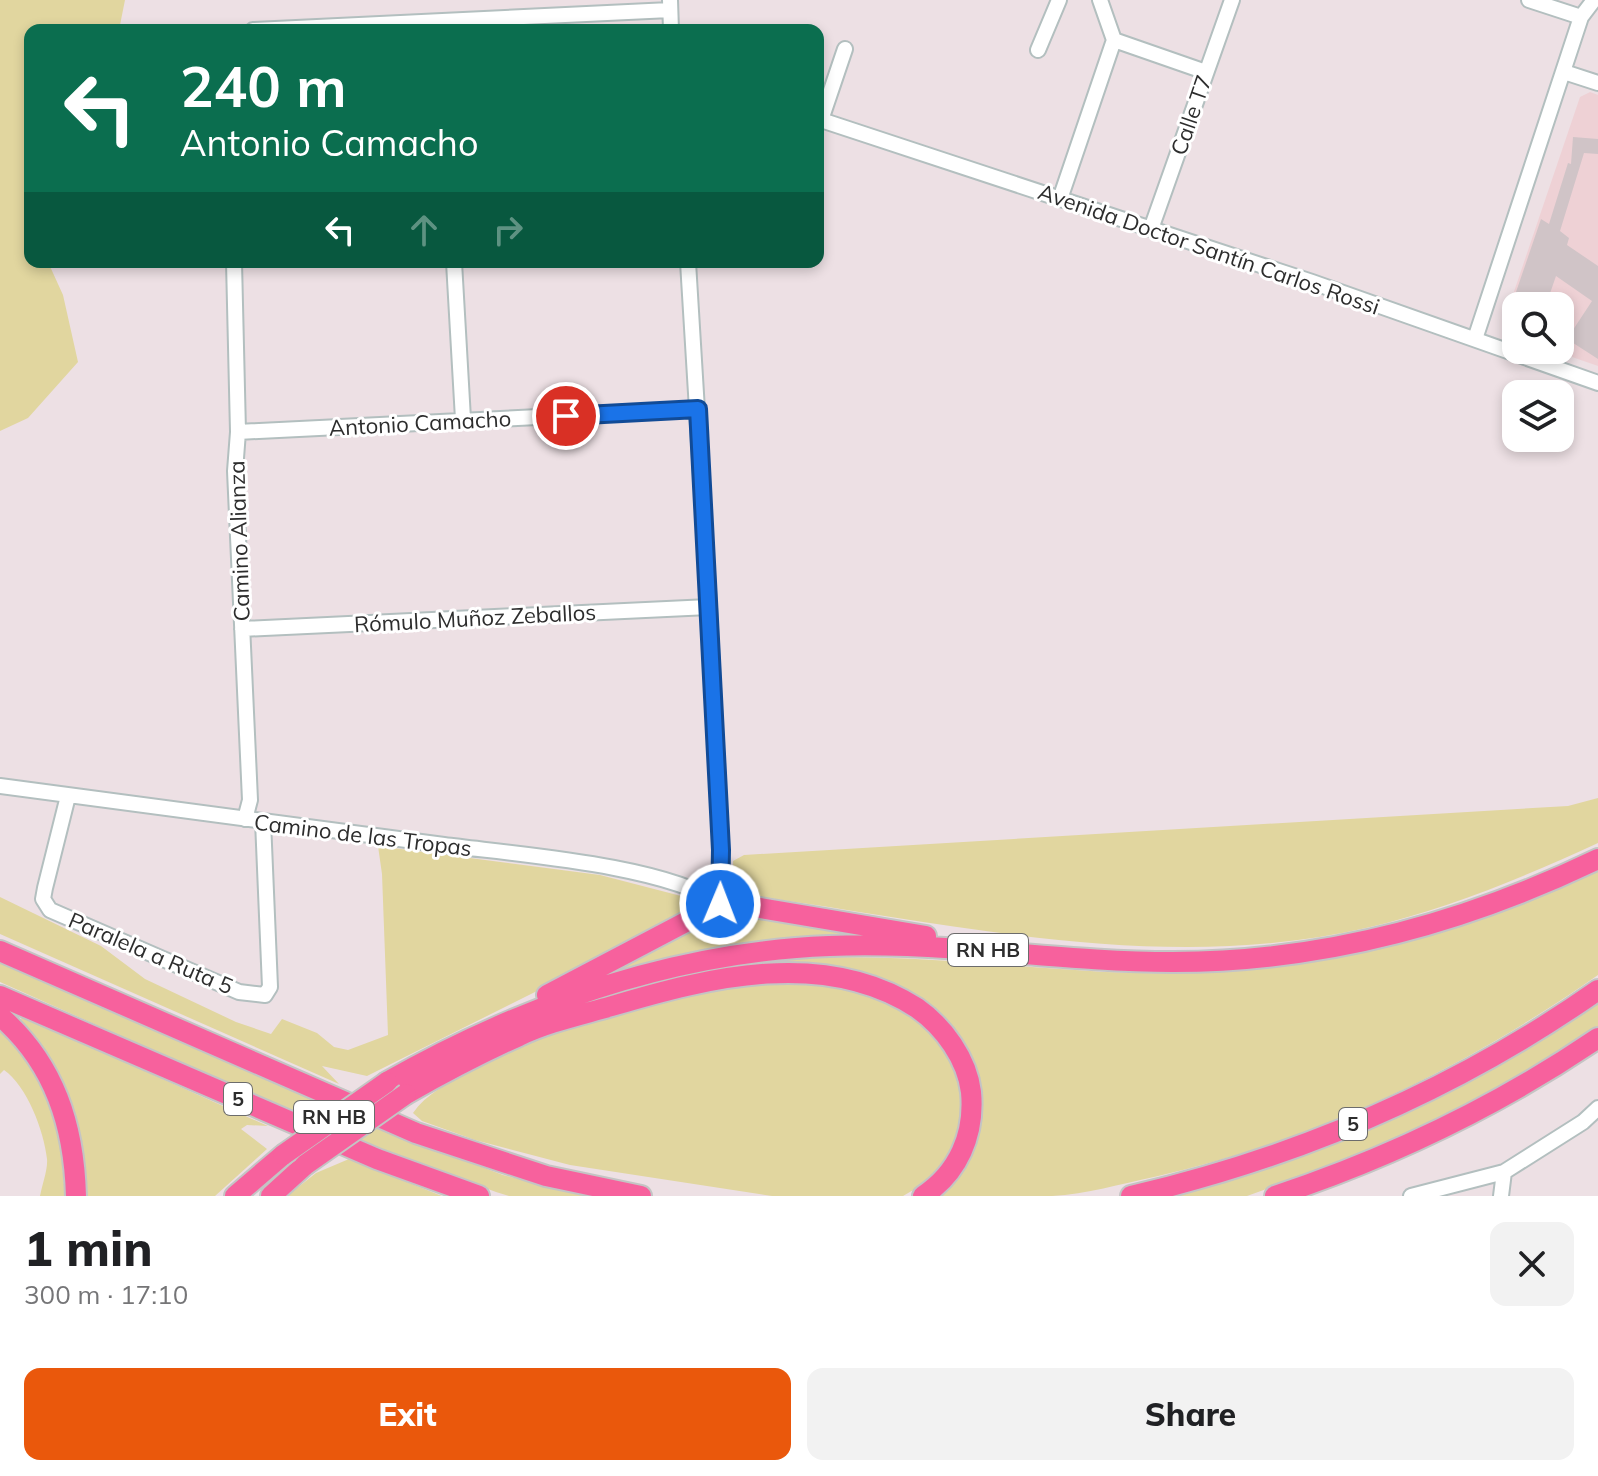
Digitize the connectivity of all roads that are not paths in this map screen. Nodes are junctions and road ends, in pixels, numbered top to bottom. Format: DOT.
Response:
graph roads {
  1 [pos="1059,0"];
  2 [pos="1100,0"];
  3 [pos="1232,0"];
  4 [pos="1529,0"];
  5 [pos="1594,0"];
  6 [pos="670,5"];
  7 [pos="587,7"];
  8 [pos="1581,17"];
  9 [pos="457,24"];
  10 [pos="1114,40"];
  11 [pos="845,49"];
  12 [pos="1038,50"];
  13 [pos="1206,72"];
  14 [pos="1564,72"];
  15 [pos="1598,83"];
  16 [pos="824,108"];
  17 [pos="824,120"];
  18 [pos="1060,199"];
  19 [pos="1151,229"];
  20 [pos="234,268"];
  21 [pos="454,268"];
  22 [pos="688,268"];
  23 [pos="1475,339"];
  24 [pos="1598,383"];
  25 [pos="698,409"];
  26 [pos="463,419"];
  27 [pos="238,432"];
  28 [pos="709,607"];
  29 [pos="242,629"];
  30 [pos="0,786"];
  31 [pos="68,796"];
  32 [pos="245,819"];
  33 [pos="263,821"];
  34 [pos="1598,859"];
  35 [pos="720,904"];
  36 [pos="960,948"];
  37 [pos="0,951"];
  38 [pos="1598,990"];
  39 [pos="0,996"];
  40 [pos="521,1015"];
  41 [pos="0,1016"];
  42 [pos="1598,1038"];
  43 [pos="1598,1108"];
  44 [pos="1504,1172"];
  45 [pos="76,1196"];
  46 [pos="235,1196"];
  47 [pos="271,1196"];
  48 [pos="479,1196"];
  49 [pos="641,1196"];
  50 [pos="923,1196"];
  51 [pos="1131,1196"];
  52 [pos="1275,1196"];
  53 [pos="1411,1196"];
  54 [pos="1501,1196"];
  1 -- 12 [label="street"];
  2 -- 10 [label="street"];
  3 -- 13 [label="street, Calle T7"];
  4 -- 8 [label="street"];
  5 -- 8 [label="street"];
  6 -- 7 [label="street"];
  7 -- 9 [label="street"];
  8 -- 14 [label="street"];
  10 -- 13 [label="street"];
  10 -- 18 [label="street"];
  11 -- 16 [label="street"];
  13 -- 19 [label="street, Calle T7"];
  14 -- 15 [label="street"];
  14 -- 23 [label="street"];
  17 -- 18 [label="street, Avenida Doctor Santín Carlos Rossi"];
  18 -- 19 [label="street, Avenida Doctor Santín Carlos Rossi"];
  19 -- 23 [label="street, Avenida Doctor Santín Carlos Rossi"];
  20 -- 27 [label="street, Camino Alianza"];
  21 -- 26 [label="street"];
  22 -- 25 [label="street"];
  23 -- 24 [label="street, Avenida Doctor Santín Carlos Rossi"];
  25 -- 26 [label="street, Antonio Camacho"];
  25 -- 28 [label="street"];
  26 -- 27 [label="street, Antonio Camacho"];
  27 -- 29 [label="street, Camino Alianza"];
  28 -- 29 [label="street, Rómulo Muñoz Zeballos"];
  28 -- 35 [label="street"];
  29 -- 32 [label="street, Camino Alianza"];
  30 -- 31 [label="street, Camino de las Tropas"];
  31 -- 32 [label="street, Camino de las Tropas"];
  31 -- 33 [label="street, Paralela a Ruta 5"];
  32 -- 33 [label="street, Camino de las Tropas"];
  33 -- 35 [label="street, Camino de las Tropas"];
  34 -- 36 [label="highway, RN HB"];
  35 -- 36 [label="highway"];
  35 -- 40 [label="highway"];
  36 -- 40 [label="highway, RN HB"];
  37 -- 49 [label="highway, 5"];
  38 -- 51 [label="highway, 5"];
  39 -- 48 [label="highway, 5"];
  40 -- 46 [label="highway, RN HB, bridge"];
  41 -- 45 [label="highway"];
  42 -- 52 [label="highway"];
  43 -- 44 [label="street"];
  44 -- 53 [label="street"];
  44 -- 54 [label="street"];
  47 -- 50 [label="highway, bridge"];
}
